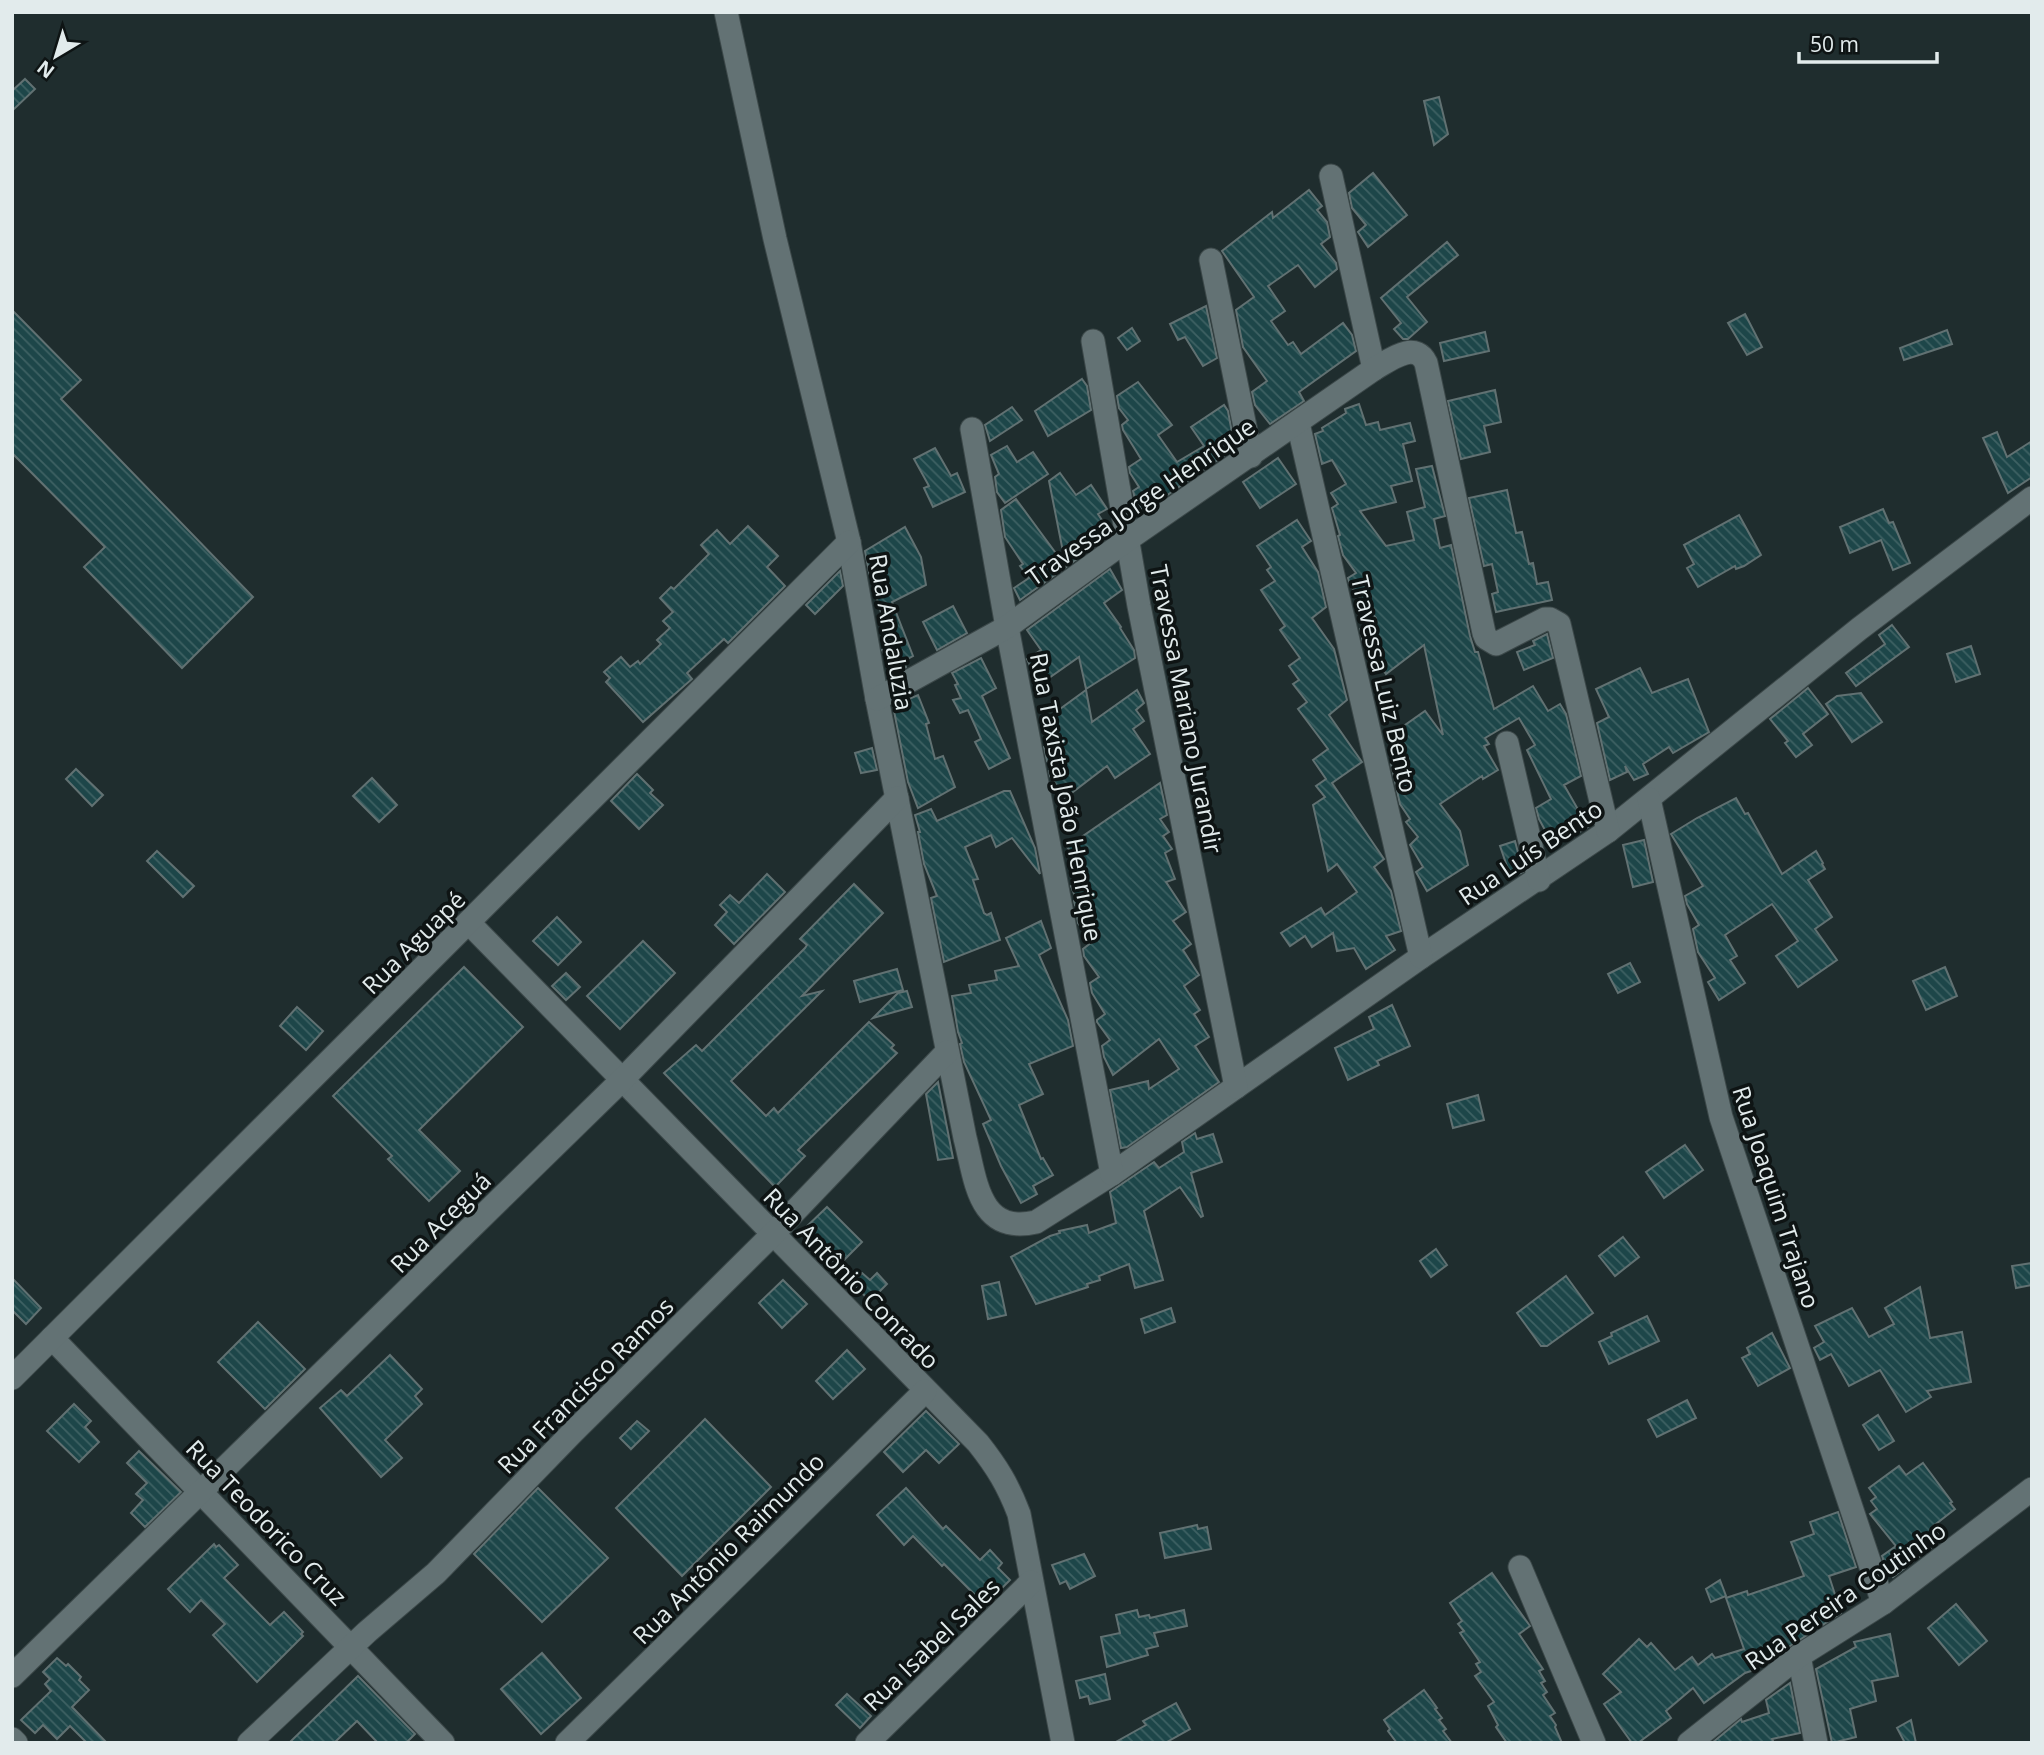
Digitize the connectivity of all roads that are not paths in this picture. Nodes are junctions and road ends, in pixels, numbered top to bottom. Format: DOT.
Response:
graph roads {
  1 [pos="726,12"];
  2 [pos="1331,176"];
  3 [pos="1211,260"];
  4 [pos="1093,341"];
  5 [pos="1374,369"];
  6 [pos="1298,423"];
  7 [pos="972,429"];
  8 [pos="1251,456"];
  9 [pos="2032,498"];
  10 [pos="1127,540"];
  11 [pos="849,542"];
  12 [pos="1007,627"];
  13 [pos="877,699"];
  14 [pos="1507,743"];
  15 [pos="897,798"];
  16 [pos="1649,799"];
  17 [pos="1608,831"];
  18 [pos="1539,880"];
  19 [pos="469,923"];
  20 [pos="1421,957"];
  21 [pos="947,1052"];
  22 [pos="622,1080"];
  23 [pos="1236,1087"];
  24 [pos="1112,1174"];
  25 [pos="1037,1222"];
  26 [pos="772,1234"];
  27 [pos="52,1338"];
  28 [pos="12,1378"];
  29 [pos="925,1391"];
  30 [pos="2032,1489"];
  31 [pos="202,1492"];
  32 [pos="1520,1567"];
  33 [pos="1031,1582"];
  34 [pos="1883,1603"];
  35 [pos="351,1647"];
  36 [pos="1799,1656"];
  37 [pos="12,1676"];
  38 [pos="12,1739"];
  39 [pos="16,1743"];
  40 [pos="249,1743"];
  41 [pos="443,1743"];
  42 [pos="567,1743"];
  43 [pos="867,1743"];
  44 [pos="1063,1743"];
  45 [pos="1594,1743"];
  46 [pos="1689,1743"];
  47 [pos="1816,1743"];
  1 -- 11 [label="street, Rua Andaluzia"];
  2 -- 5 [label="street"];
  3 -- 8 [label="street"];
  4 -- 10 [label="street, Travessa Mariano Jurandir"];
  5 -- 6 [label="street, Travessa Jorge Henrique"];
  5 -- 17 [label="street, Travessa Jorge Henrique"];
  6 -- 8 [label="street, Travessa Jorge Henrique"];
  6 -- 20 [label="street, Travessa Luiz Bento"];
  7 -- 12 [label="street, Rua Taxista João Henrique"];
  8 -- 10 [label="street, Travessa Jorge Henrique"];
  9 -- 16 [label="street, Rua Luís Bento"];
  10 -- 12 [label="street, Travessa Jorge Henrique"];
  10 -- 23 [label="street, Travessa Mariano Jurandir"];
  11 -- 13 [label="street, Rua Andaluzia"];
  11 -- 19 [label="street, Rua Aguapé"];
  12 -- 13 [label="street, Travessa Jorge Henrique"];
  12 -- 24 [label="street, Rua Taxista João Henrique"];
  13 -- 15 [label="street, Rua Andaluzia"];
  14 -- 18 [label="street"];
  15 -- 21 [label="street, Rua Andaluzia"];
  15 -- 22 [label="street, Rua Aceguá"];
  16 -- 17 [label="street, Rua Luís Bento"];
  16 -- 34 [label="street, Rua Joaquim Trajano"];
  17 -- 18 [label="street, Rua Luís Bento"];
  18 -- 20 [label="street, Rua Luís Bento"];
  19 -- 22 [label="street, Rua Antônio Conrado"];
  19 -- 27 [label="street, Rua Aguapé"];
  20 -- 23 [label="street, Rua Luís Bento"];
  21 -- 25 [label="street, Rua Andaluzia"];
  21 -- 26 [label="street, Rua Francisco Ramos"];
  22 -- 26 [label="street, Rua Antônio Conrado"];
  22 -- 31 [label="street, Rua Aceguá"];
  23 -- 24 [label="street, Rua Luís Bento"];
  24 -- 25 [label="street, Rua Luís Bento"];
  26 -- 29 [label="street, Rua Antônio Conrado"];
  26 -- 35 [label="street, Rua Francisco Ramos"];
  27 -- 28 [label="street, Rua Aguapé"];
  27 -- 31 [label="street, Rua Teodorico Cruz"];
  29 -- 33 [label="street, Rua Antônio Conrado"];
  29 -- 42 [label="street, Rua Antônio Raimundo"];
  30 -- 34 [label="street, Rua Pereira Coutinho"];
  31 -- 35 [label="street, Rua Teodorico Cruz"];
  31 -- 37 [label="street, Rua Aceguá"];
  32 -- 45 [label="street"];
  33 -- 43 [label="street, Rua Isabel Sales"];
  33 -- 44 [label="street, Rua Antônio Conrado"];
  34 -- 36 [label="street, Rua Pereira Coutinho"];
  35 -- 40 [label="street, Rua Francisco Ramos"];
  35 -- 41 [label="street, Rua Teodorico Cruz"];
  36 -- 46 [label="street, Rua Pereira Coutinho"];
  36 -- 47 [label="street"];
  38 -- 39 [label="street"];
}
